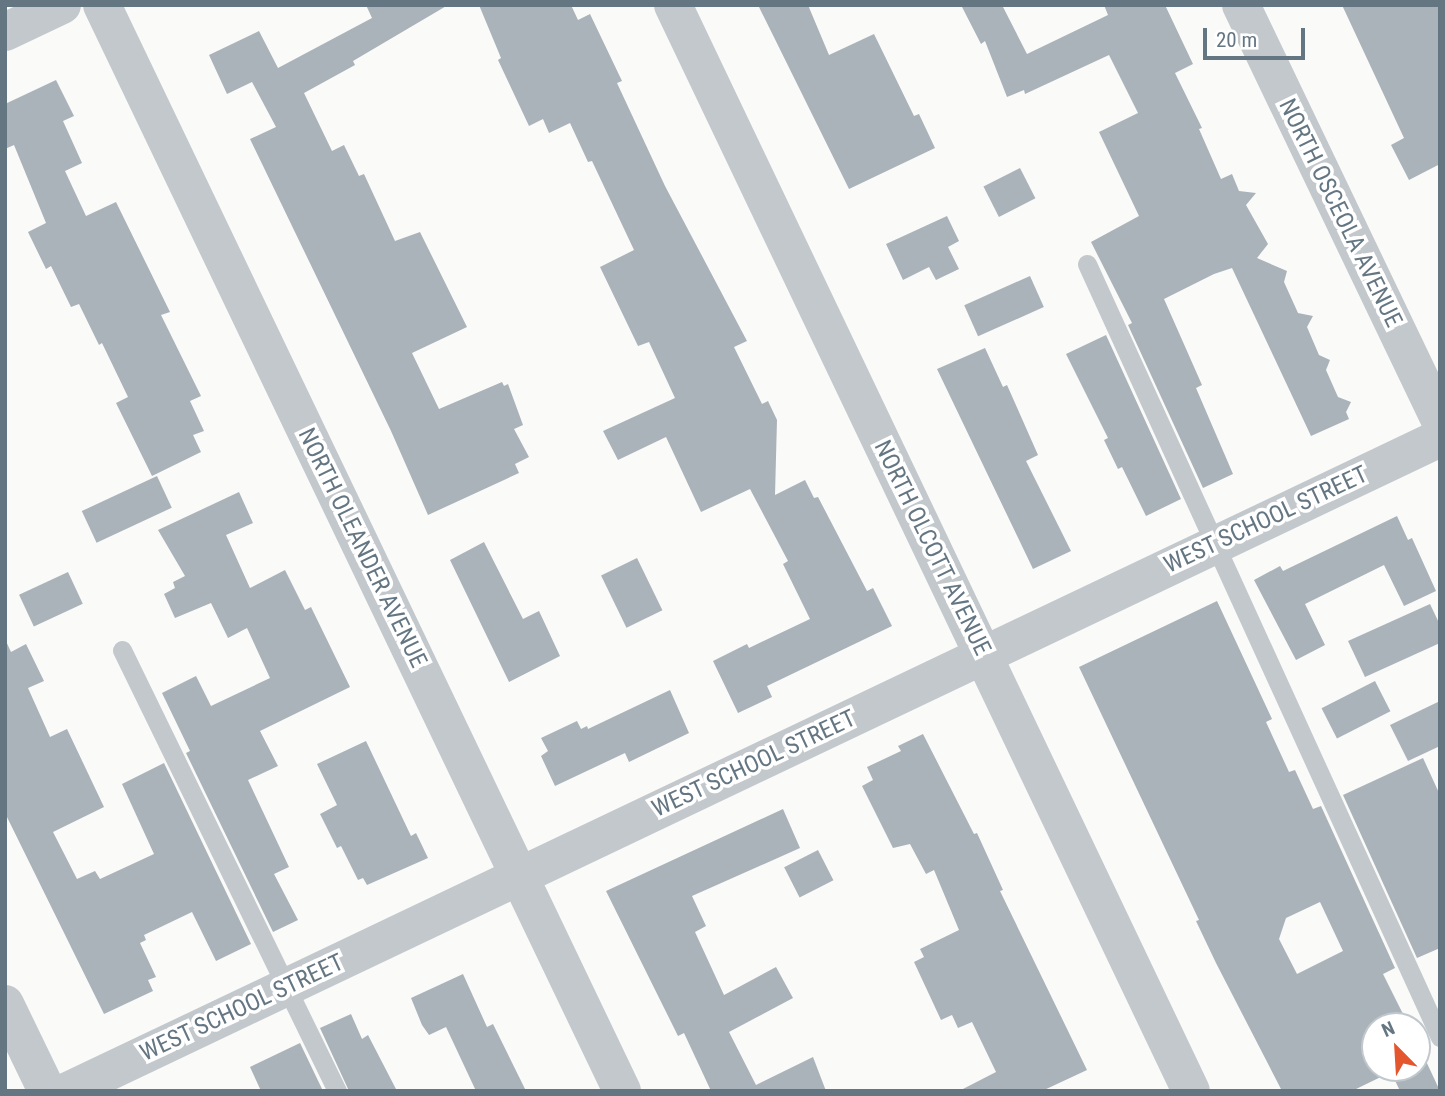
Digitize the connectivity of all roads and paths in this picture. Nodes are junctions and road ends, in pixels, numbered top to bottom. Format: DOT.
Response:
graph roads {
  1 [pos="62,5"];
  2 [pos="102,5"];
  3 [pos="673,5"];
  4 [pos="1241,5"];
  5 [pos="5,32"];
  6 [pos="1087,264"];
  7 [pos="1440,420"];
  8 [pos="1440,438"];
  9 [pos="1215,544"];
  10 [pos="122,650"];
  11 [pos="983,655"];
  12 [pos="519,876"];
  13 [pos="287,986"];
  14 [pos="5,1004"];
  15 [pos="1440,1038"];
  16 [pos="47,1091"];
  17 [pos="68,1091"];
  18 [pos="337,1091"];
  19 [pos="622,1091"];
  20 [pos="1191,1091"];
  1 -- 5 [label="street"];
  2 -- 12 [label="street, NORTH OLEANDER AVENUE"];
  3 -- 11 [label="street, NORTH OLCOTT AVENUE"];
  4 -- 7 [label="street, NORTH OSCEOLA AVENUE"];
  6 -- 9 [label="lane"];
  8 -- 9 [label="street, WEST SCHOOL STREET"];
  9 -- 11 [label="street, WEST SCHOOL STREET"];
  9 -- 15 [label="lane"];
  10 -- 13 [label="lane"];
  11 -- 12 [label="street, WEST SCHOOL STREET"];
  11 -- 20 [label="street, NORTH OLCOTT AVENUE"];
  12 -- 13 [label="street, WEST SCHOOL STREET"];
  12 -- 19 [label="street, NORTH OLEANDER AVENUE"];
  13 -- 17 [label="street, WEST SCHOOL STREET"];
  13 -- 18 [label="lane"];
  14 -- 16 [label="street"];
}
